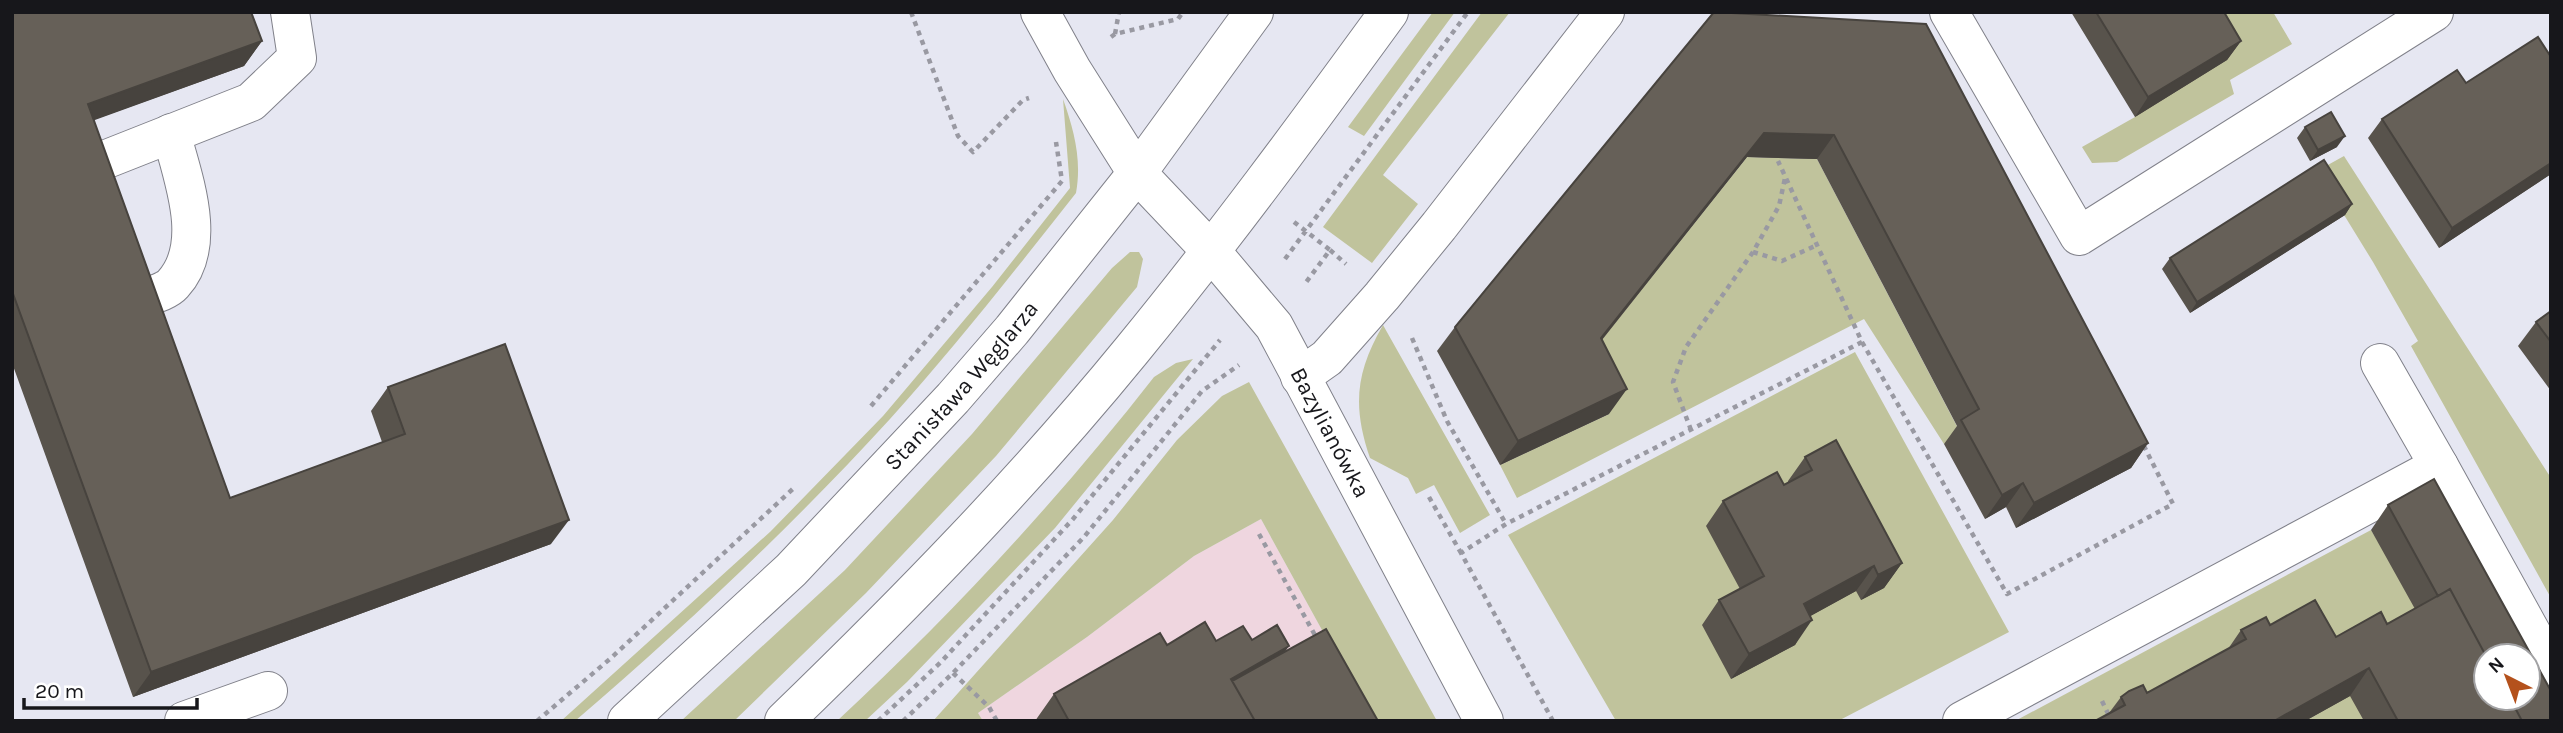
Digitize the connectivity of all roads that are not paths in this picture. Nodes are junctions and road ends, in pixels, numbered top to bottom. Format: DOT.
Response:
graph roads {
  1 [pos="290,12"];
  2 [pos="1040,12"];
  3 [pos="1254,12"];
  4 [pos="1390,12"];
  5 [pos="1605,12"];
  6 [pos="1949,12"];
  7 [pos="2434,12"];
  8 [pos="171,133"];
  9 [pos="85,168"];
  10 [pos="1137,173"];
  11 [pos="1210,250"];
  12 [pos="133,302"];
  13 [pos="2380,363"];
  14 [pos="1300,377"];
  15 [pos="2439,466"];
  16 [pos="2551,668"];
  17 [pos="268,691"];
  18 [pos="184,721"];
  19 [pos="627,721"];
  20 [pos="784,721"];
  21 [pos="1485,721"];
  22 [pos="1962,721"];
  1 -- 8 [label="street"];
  2 -- 10 [label="street, Bazylianówka"];
  3 -- 10 [label="street, Stanisława Węglarza"];
  4 -- 11 [label="street"];
  5 -- 14 [label="street"];
  6 -- 7 [label="street"];
  8 -- 9 [label="street"];
  8 -- 12 [label="street"];
  10 -- 11 [label="street, Bazylianówka"];
  10 -- 19 [label="street, Stanisława Węglarza"];
  11 -- 14 [label="street, Bazylianówka"];
  11 -- 20 [label="street"];
  13 -- 15 [label="street"];
  14 -- 21 [label="street, Bazylianówka"];
  15 -- 16 [label="street"];
  15 -- 22 [label="street"];
  17 -- 18 [label="street"];
}
